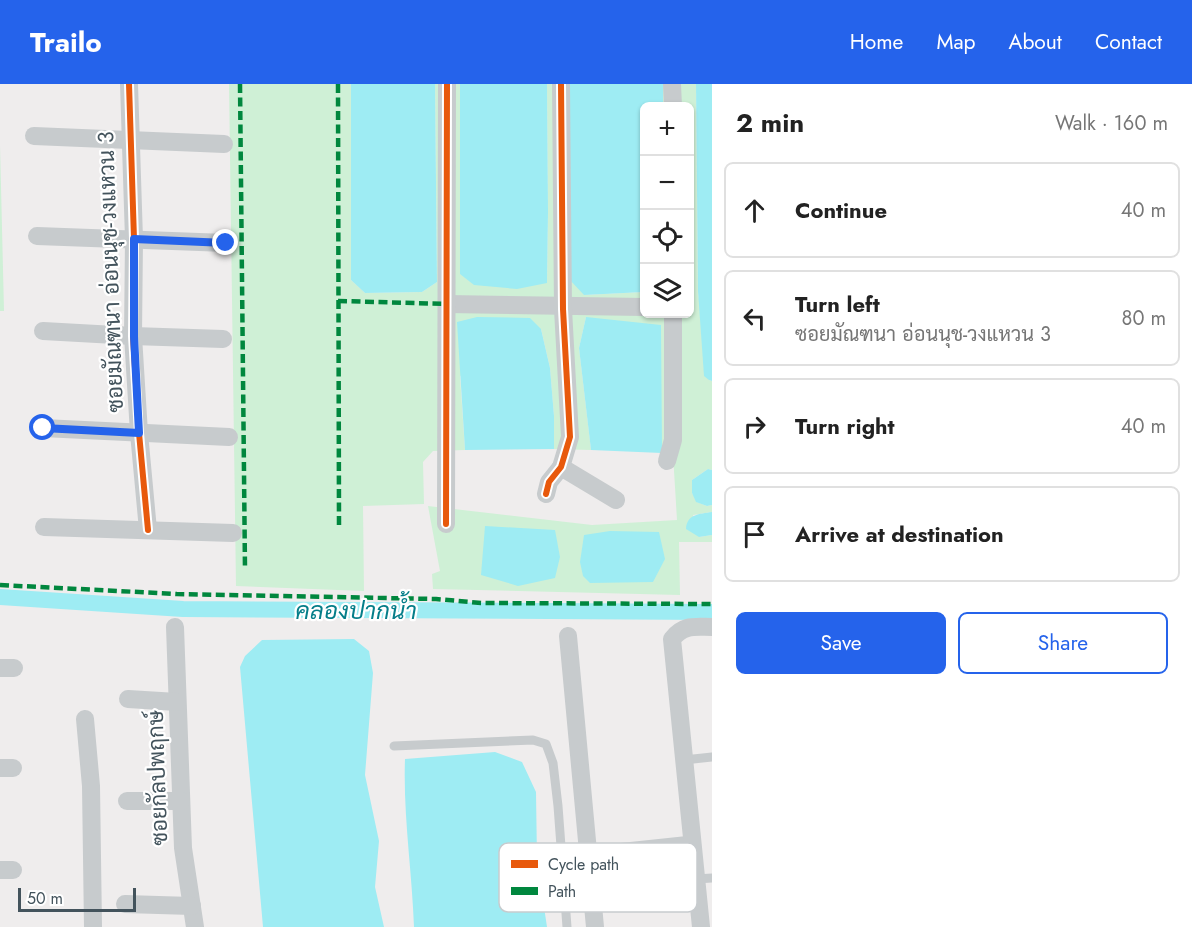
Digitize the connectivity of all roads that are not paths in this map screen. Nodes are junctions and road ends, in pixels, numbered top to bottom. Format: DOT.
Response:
graph roads {
  1 [pos="129,84"];
  2 [pos="447,84"];
  3 [pos="561,84"];
  4 [pos="672,84"];
  5 [pos="673,102"];
  6 [pos="34,136"];
  7 [pos="131,141"];
  8 [pos="224,144"];
  9 [pos="37,236"];
  10 [pos="134,239"];
  11 [pos="226,243"];
  12 [pos="447,304"];
  13 [pos="562,306"];
  14 [pos="640,307"];
  15 [pos="673,318"];
  16 [pos="44,332"];
  17 [pos="134,336"];
  18 [pos="223,339"];
  19 [pos="43,428"];
  20 [pos="139,433"];
  21 [pos="230,437"];
  22 [pos="667,461"];
  23 [pos="561,467"];
  24 [pos="546,494"];
  25 [pos="616,500"];
  26 [pos="447,524"];
  27 [pos="44,527"];
  28 [pos="148,530"];
  29 [pos="233,533"];
  30 [pos="175,627"];
  31 [pos="712,627"];
  32 [pos="568,636"];
  33 [pos="128,699"];
  34 [pos="177,702"];
  35 [pos="85,719"];
  36 [pos="394,746"];
  37 [pos="712,757"];
  38 [pos="684,760"];
  39 [pos="127,801"];
  40 [pos="181,801"];
  41 [pos="692,840"];
  42 [pos="560,843"];
  43 [pos="587,843"];
  44 [pos="664,843"];
  45 [pos="693,843"];
  46 [pos="697,856"];
  47 [pos="704,879"];
  48 [pos="125,904"];
  49 [pos="192,906"];
  50 [pos="566,912"];
  51 [pos="594,912"];
  52 [pos="93,927"];
  53 [pos="195,927"];
  54 [pos="567,927"];
  55 [pos="595,927"];
  56 [pos="700,927"];
  1 -- 7 [label="street, ซอยมัณฑนา อ่อนนุช-วงแหวน 3"];
  2 -- 12 [label="street"];
  3 -- 13 [label="street"];
  4 -- 5 [label="street"];
  6 -- 7 [label="street"];
  7 -- 8 [label="street"];
  7 -- 10 [label="street, ซอยมัณฑนา อ่อนนุช-วงแหวน 3"];
  9 -- 10 [label="street"];
  10 -- 11 [label="street"];
  10 -- 17 [label="street, ซอยมัณฑนา อ่อนนุช-วงแหวน 3"];
  12 -- 13 [label="street"];
  12 -- 26 [label="street"];
  13 -- 14 [label="street"];
  13 -- 23 [label="street"];
  15 -- 22 [label="street"];
  16 -- 17 [label="street"];
  17 -- 18 [label="street"];
  17 -- 20 [label="street, ซอยมัณฑนา อ่อนนุช-วงแหวน 3"];
  19 -- 20 [label="street"];
  20 -- 21 [label="street"];
  20 -- 28 [label="street, ซอยมัณฑนา อ่อนนุช-วงแหวน 3"];
  23 -- 24 [label="street"];
  23 -- 25 [label="street"];
  27 -- 28 [label="street"];
  28 -- 29 [label="street"];
  30 -- 34 [label="street, ซอยกัลปพฤกษ์"];
  31 -- 38 [label="street"];
  32 -- 43 [label="street"];
  33 -- 34 [label="street"];
  34 -- 40 [label="street, ซอยกัลปพฤกษ์"];
  35 -- 52 [label="street"];
  36 -- 42 [label="lane"];
  37 -- 38 [label="lane"];
  38 -- 41 [label="street"];
  39 -- 40 [label="street"];
  40 -- 49 [label="street, ซอยกัลปพฤกษ์"];
  41 -- 44 [label="lane"];
  41 -- 45 [label="street"];
  46 -- 47 [label="street"];
  47 -- 56 [label="street"];
  48 -- 49 [label="street"];
  49 -- 53 [label="street, ซอยกัลปพฤกษ์"];
  50 -- 54 [label="lane"];
  51 -- 55 [label="street"];
}
